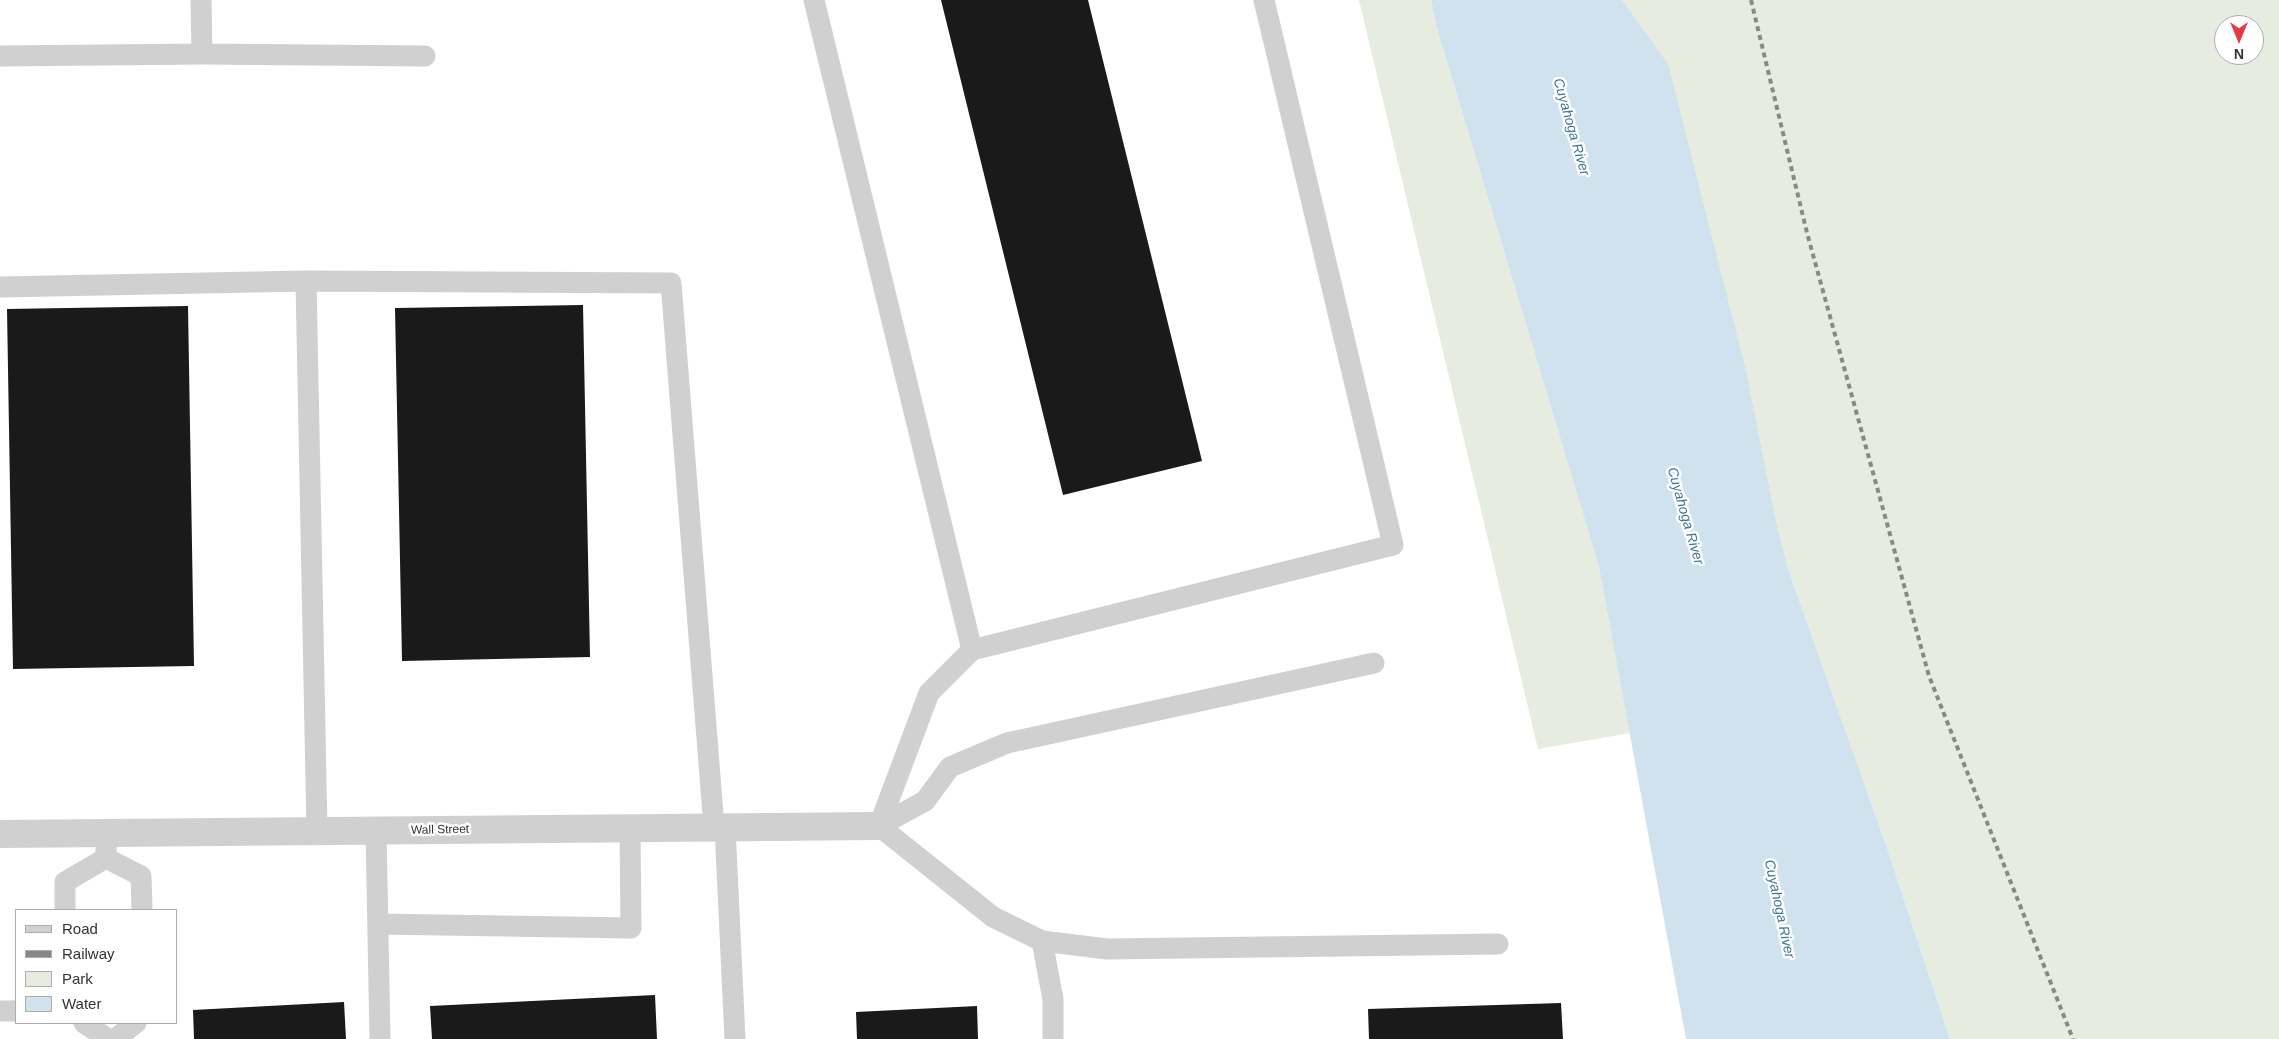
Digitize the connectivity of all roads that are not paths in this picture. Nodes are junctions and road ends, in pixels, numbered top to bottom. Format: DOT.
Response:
graph roads {
  1 [pos="202,0"];
  2 [pos="814,0"];
  3 [pos="1264,0"];
  4 [pos="202,54"];
  5 [pos="0,56"];
  6 [pos="425,56"];
  7 [pos="306,281"];
  8 [pos="0,287"];
  9 [pos="972,650"];
  10 [pos="1374,663"];
  11 [pos="879,826"];
  12 [pos="630,828"];
  13 [pos="719,828"];
  14 [pos="317,831"];
  15 [pos="376,831"];
  16 [pos="0,834"];
  17 [pos="106,845"];
  18 [pos="66,909"];
  19 [pos="142,909"];
  20 [pos="378,924"];
  21 [pos="1042,941"];
  22 [pos="1498,944"];
  23 [pos="0,1011"];
  24 [pos="15,1011"];
  25 [pos="86,1024"];
  26 [pos="135,1024"];
  27 [pos="108,1039"];
  28 [pos="115,1039"];
  29 [pos="380,1039"];
  30 [pos="735,1039"];
  31 [pos="1053,1039"];
  1 -- 4 [label="lane"];
  2 -- 9 [label="lane"];
  3 -- 9 [label="lane"];
  4 -- 5 [label="lane"];
  4 -- 6 [label="lane"];
  7 -- 8 [label="lane"];
  7 -- 13 [label="lane"];
  7 -- 14 [label="lane"];
  9 -- 11 [label="lane"];
  10 -- 11 [label="lane"];
  11 -- 13 [label="street, Wall Street"];
  11 -- 21 [label="lane"];
  12 -- 13 [label="street, Wall Street"];
  12 -- 15 [label="street, Wall Street"];
  12 -- 20 [label="lane"];
  13 -- 30 [label="lane"];
  14 -- 15 [label="street, Wall Street"];
  14 -- 17 [label="street, Wall Street"];
  15 -- 20 [label="lane"];
  16 -- 17 [label="street, Wall Street"];
  17 -- 18 [label="lane"];
  17 -- 19 [label="lane"];
  20 -- 29 [label="lane"];
  21 -- 22 [label="lane"];
  21 -- 31 [label="lane"];
  23 -- 24 [label="lane"];
  25 -- 27 [label="lane"];
  26 -- 28 [label="lane"];
}
